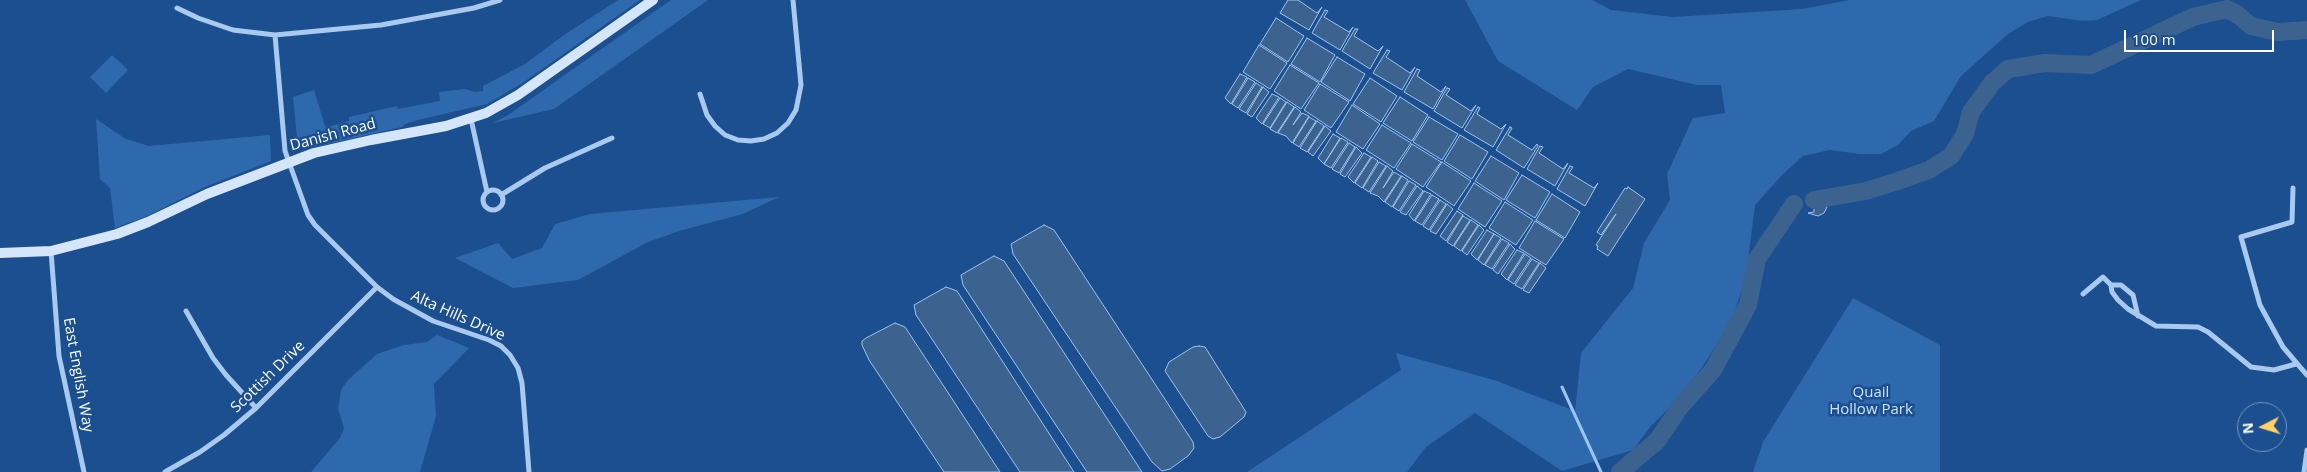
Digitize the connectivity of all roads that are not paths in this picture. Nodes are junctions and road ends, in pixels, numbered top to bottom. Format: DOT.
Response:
graph roads {
  1 [pos="500,0"];
  2 [pos="652,0"];
  3 [pos="793,0"];
  4 [pos="177,8"];
  5 [pos="275,35"];
  6 [pos="700,94"];
  7 [pos="471,119"];
  8 [pos="612,138"];
  9 [pos="289,162"];
  10 [pos="2293,188"];
  11 [pos="487,192"];
  12 [pos="501,194"];
  13 [pos="51,251"];
  14 [pos="0,253"];
  15 [pos="2110,284"];
  16 [pos="377,287"];
  17 [pos="2084,294"];
  18 [pos="186,311"];
  19 [pos="2138,316"];
  20 [pos="2296,364"];
  21 [pos="2307,375"];
  22 [pos="256,408"];
  23 [pos="2307,450"];
  24 [pos="84,472"];
  25 [pos="165,472"];
  26 [pos="529,472"];
  27 [pos="2304,472"];
  1 -- 5 [label="street"];
  2 -- 7 [label="street, Danish Road"];
  3 -- 6 [label="street"];
  4 -- 5 [label="street"];
  5 -- 9 [label="street, Alta Hills Drive"];
  7 -- 9 [label="street, Danish Road"];
  7 -- 11 [label="street"];
  8 -- 12 [label="street"];
  9 -- 13 [label="street, Danish Road"];
  9 -- 16 [label="street, Alta Hills Drive"];
  10 -- 20 [label="street"];
  11 -- 12 [label="street"];
  11 -- 12 [label="street"];
  13 -- 14 [label="street, Danish Road"];
  13 -- 24 [label="street, East English Way"];
  15 -- 17 [label="street"];
  15 -- 19 [label="street"];
  15 -- 19 [label="street"];
  16 -- 22 [label="street, Scottish Drive"];
  16 -- 26 [label="street, Alta Hills Drive"];
  18 -- 22 [label="street"];
  19 -- 20 [label="street"];
  20 -- 21 [label="street"];
  22 -- 25 [label="street, Scottish Drive"];
  23 -- 27 [label="street"];
}
